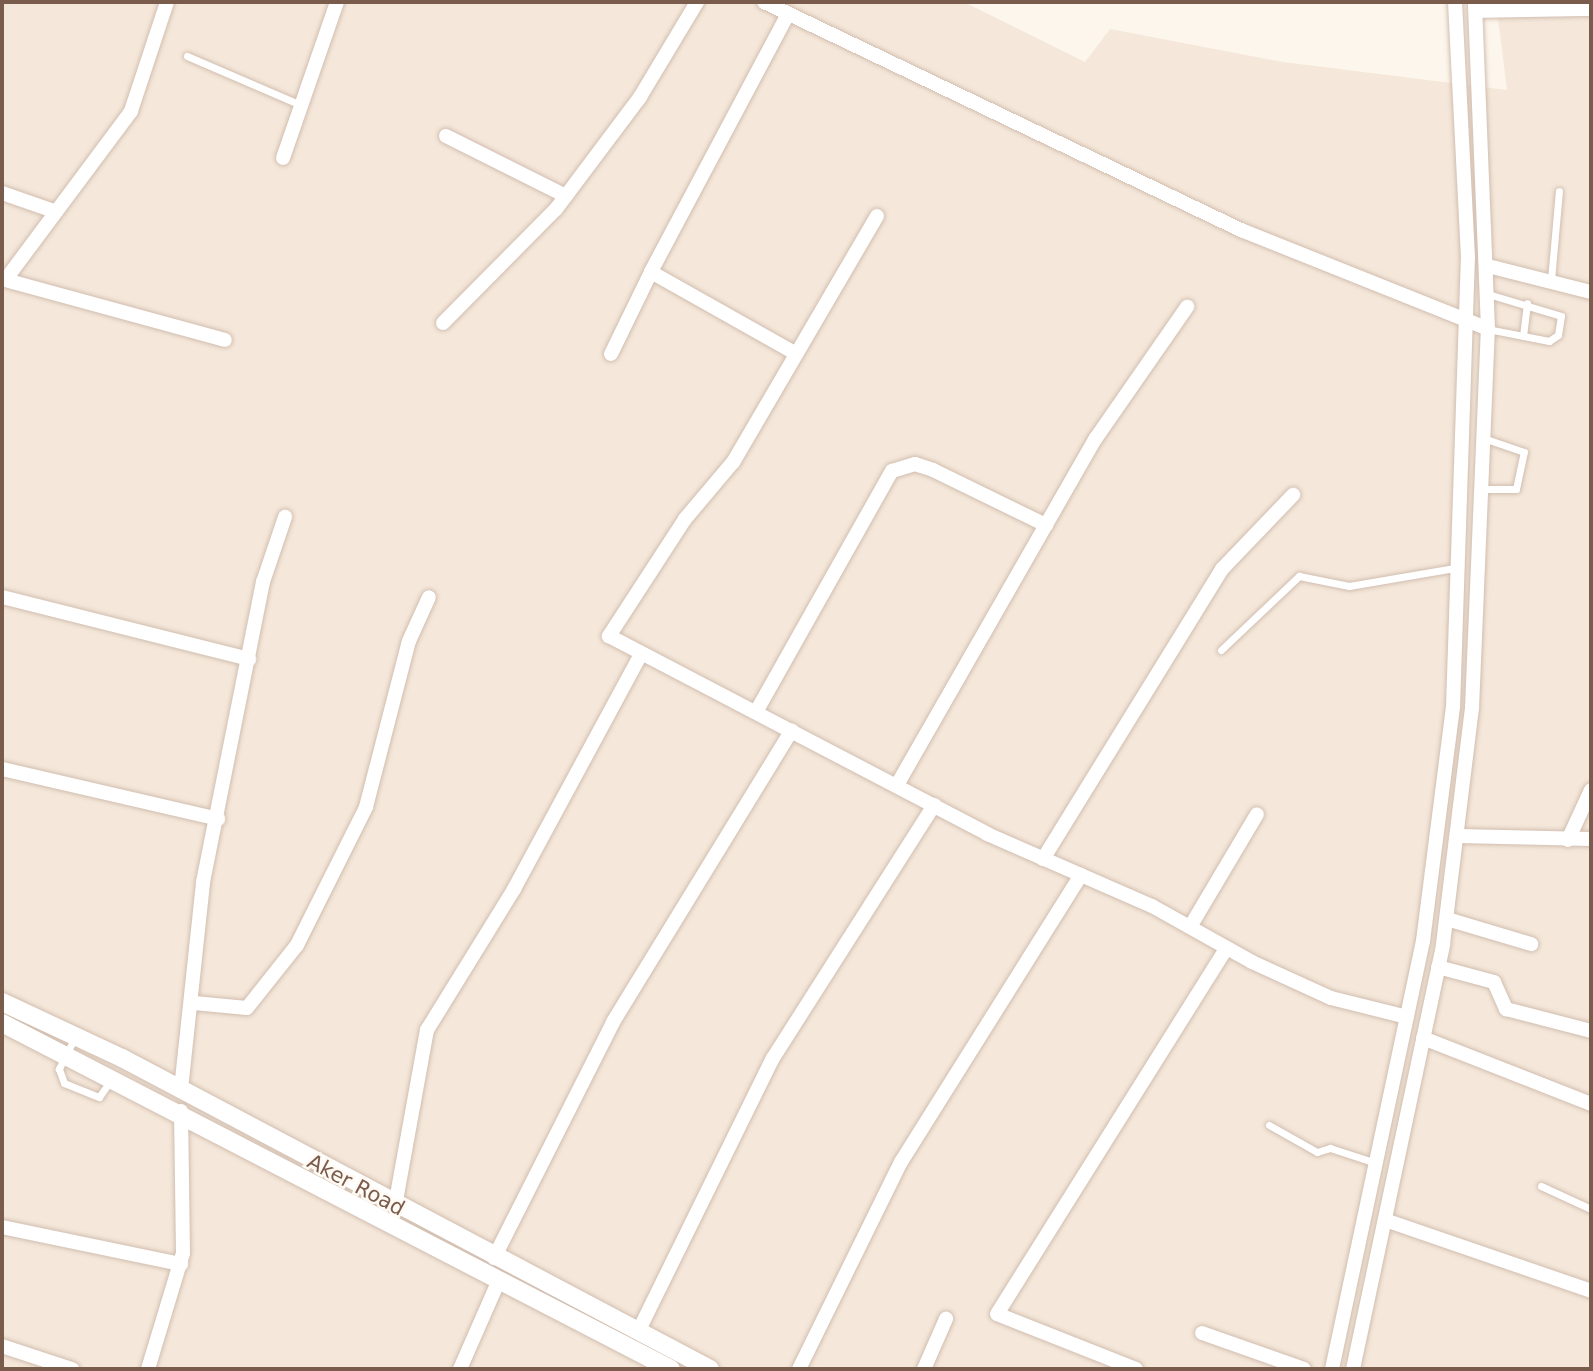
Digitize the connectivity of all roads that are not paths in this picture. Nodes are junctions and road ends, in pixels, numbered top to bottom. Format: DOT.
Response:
graph roads {
  1 [pos="167,2"];
  2 [pos="337,2"];
  3 [pos="696,2"];
  4 [pos="764,2"];
  5 [pos="1455,2"];
  6 [pos="1476,6"];
  7 [pos="1591,9"];
  8 [pos="788,13"];
  9 [pos="187,56"];
  10 [pos="301,105"];
  11 [pos="446,136"];
  12 [pos="283,158"];
  13 [pos="1559,191"];
  14 [pos="2,193"];
  15 [pos="566,196"];
  16 [pos="54,211"];
  17 [pos="877,216"];
  18 [pos="1488,266"];
  19 [pos="651,272"];
  20 [pos="4,279"];
  21 [pos="1551,280"];
  22 [pos="1591,292"];
  23 [pos="1488,294"];
  24 [pos="1527,303"];
  25 [pos="1187,307"];
  26 [pos="443,323"];
  27 [pos="1466,325"];
  28 [pos="1488,329"];
  29 [pos="1523,336"];
  30 [pos="225,340"];
  31 [pos="793,352"];
  32 [pos="611,355"];
  33 [pos="1486,439"];
  34 [pos="1485,488"];
  35 [pos="1293,495"];
  36 [pos="285,517"];
  37 [pos="1046,525"];
  38 [pos="1461,567"];
  39 [pos="2,597"];
  40 [pos="429,597"];
  41 [pos="1221,650"];
  42 [pos="640,656"];
  43 [pos="249,659"];
  44 [pos="756,712"];
  45 [pos="792,730"];
  46 [pos="2,769"];
  47 [pos="897,785"];
  48 [pos="1591,790"];
  49 [pos="934,805"];
  50 [pos="1257,814"];
  51 [pos="218,820"];
  52 [pos="1460,836"];
  53 [pos="1591,839"];
  54 [pos="1568,840"];
  55 [pos="1043,859"];
  56 [pos="1081,876"];
  57 [pos="1447,919"];
  58 [pos="1190,928"];
  59 [pos="1531,944"];
  60 [pos="1227,948"];
  61 [pos="1438,967"];
  62 [pos="2,1002"];
  63 [pos="194,1003"];
  64 [pos="1407,1017"];
  65 [pos="2,1023"];
  66 [pos="1591,1031"];
  67 [pos="76,1035"];
  68 [pos="1423,1038"];
  69 [pos="67,1054"];
  70 [pos="113,1076"];
  71 [pos="181,1089"];
  72 [pos="1591,1104"];
  73 [pos="181,1111"];
  74 [pos="1269,1125"];
  75 [pos="1376,1164"];
  76 [pos="1541,1186"];
  77 [pos="395,1206"];
  78 [pos="1591,1209"];
  79 [pos="1385,1220"];
  80 [pos="2,1227"];
  81 [pos="495,1258"];
  82 [pos="181,1264"];
  83 [pos="499,1280"];
  84 [pos="1591,1291"];
  85 [pos="577,1311"];
  86 [pos="946,1319"];
  87 [pos="638,1332"];
  88 [pos="1202,1334"];
  89 [pos="2,1346"];
  90 [pos="662,1367"];
  91 [pos="72,1369"];
  92 [pos="148,1369"];
  93 [pos="460,1369"];
  94 [pos="710,1369"];
  95 [pos="799,1369"];
  96 [pos="924,1369"];
  97 [pos="1136,1369"];
  98 [pos="1304,1369"];
  99 [pos="1332,1369"];
  100 [pos="1353,1369"];
  1 -- 16 [label="street"];
  2 -- 10 [label="street"];
  3 -- 15 [label="street"];
  4 -- 8 [label="street"];
  5 -- 27 [label="street"];
  6 -- 7 [label="street"];
  6 -- 18 [label="street"];
  8 -- 19 [label="street"];
  8 -- 27 [label="street"];
  9 -- 10 [label="lane"];
  10 -- 12 [label="street"];
  11 -- 15 [label="street"];
  13 -- 21 [label="lane"];
  14 -- 16 [label="street"];
  15 -- 26 [label="street"];
  16 -- 20 [label="street"];
  17 -- 31 [label="street"];
  18 -- 21 [label="street"];
  18 -- 23 [label="street"];
  19 -- 31 [label="street"];
  19 -- 32 [label="street"];
  20 -- 30 [label="street"];
  21 -- 22 [label="street"];
  23 -- 24 [label="lane"];
  23 -- 28 [label="street"];
  24 -- 29 [label="lane"];
  24 -- 29 [label="lane"];
  25 -- 37 [label="street"];
  27 -- 28 [label="street"];
  27 -- 38 [label="street"];
  28 -- 29 [label="lane"];
  28 -- 33 [label="street"];
  31 -- 42 [label="street"];
  33 -- 34 [label="street"];
  33 -- 34 [label="lane"];
  34 -- 52 [label="street"];
  35 -- 55 [label="street"];
  36 -- 43 [label="street"];
  37 -- 44 [label="street"];
  37 -- 47 [label="street"];
  38 -- 41 [label="lane"];
  38 -- 64 [label="street"];
  39 -- 43 [label="street"];
  40 -- 63 [label="street"];
  42 -- 44 [label="street"];
  42 -- 77 [label="street"];
  43 -- 51 [label="street"];
  44 -- 45 [label="street"];
  45 -- 47 [label="street"];
  45 -- 81 [label="street"];
  46 -- 51 [label="street"];
  47 -- 49 [label="street"];
  48 -- 54 [label="street"];
  49 -- 55 [label="street"];
  49 -- 87 [label="street"];
  50 -- 58 [label="street"];
  51 -- 63 [label="street"];
  52 -- 54 [label="street"];
  52 -- 57 [label="street"];
  53 -- 54 [label="street"];
  55 -- 56 [label="street"];
  56 -- 58 [label="street"];
  56 -- 95 [label="street"];
  57 -- 59 [label="street"];
  57 -- 61 [label="street"];
  58 -- 60 [label="street"];
  60 -- 64 [label="street"];
  60 -- 97 [label="street"];
  61 -- 66 [label="street"];
  61 -- 68 [label="street"];
  62 -- 67 [label="street, Aker Road"];
  63 -- 71 [label="street"];
  64 -- 75 [label="street"];
  65 -- 69 [label="street, Aker Road"];
  67 -- 69 [label="lane"];
  67 -- 71 [label="street, Aker Road"];
  68 -- 72 [label="street"];
  68 -- 79 [label="street"];
  69 -- 70 [label="street, Aker Road"];
  69 -- 70 [label="lane"];
  70 -- 73 [label="street, Aker Road"];
  71 -- 77 [label="street, Aker Road"];
  73 -- 82 [label="street"];
  73 -- 83 [label="street, Aker Road"];
  74 -- 75 [label="lane"];
  75 -- 99 [label="street"];
  76 -- 78 [label="lane"];
  77 -- 81 [label="street, Aker Road"];
  79 -- 84 [label="street"];
  79 -- 100 [label="street"];
  80 -- 82 [label="street"];
  81 -- 85 [label="street, Aker Road"];
  82 -- 92 [label="street"];
  83 -- 85 [label="street, Aker Road"];
  83 -- 93 [label="street"];
  85 -- 87 [label="street, Aker Road"];
  85 -- 90 [label="street, Aker Road"];
  86 -- 96 [label="street"];
  87 -- 94 [label="street, Aker Road"];
  88 -- 98 [label="street"];
  89 -- 91 [label="street"];
}
